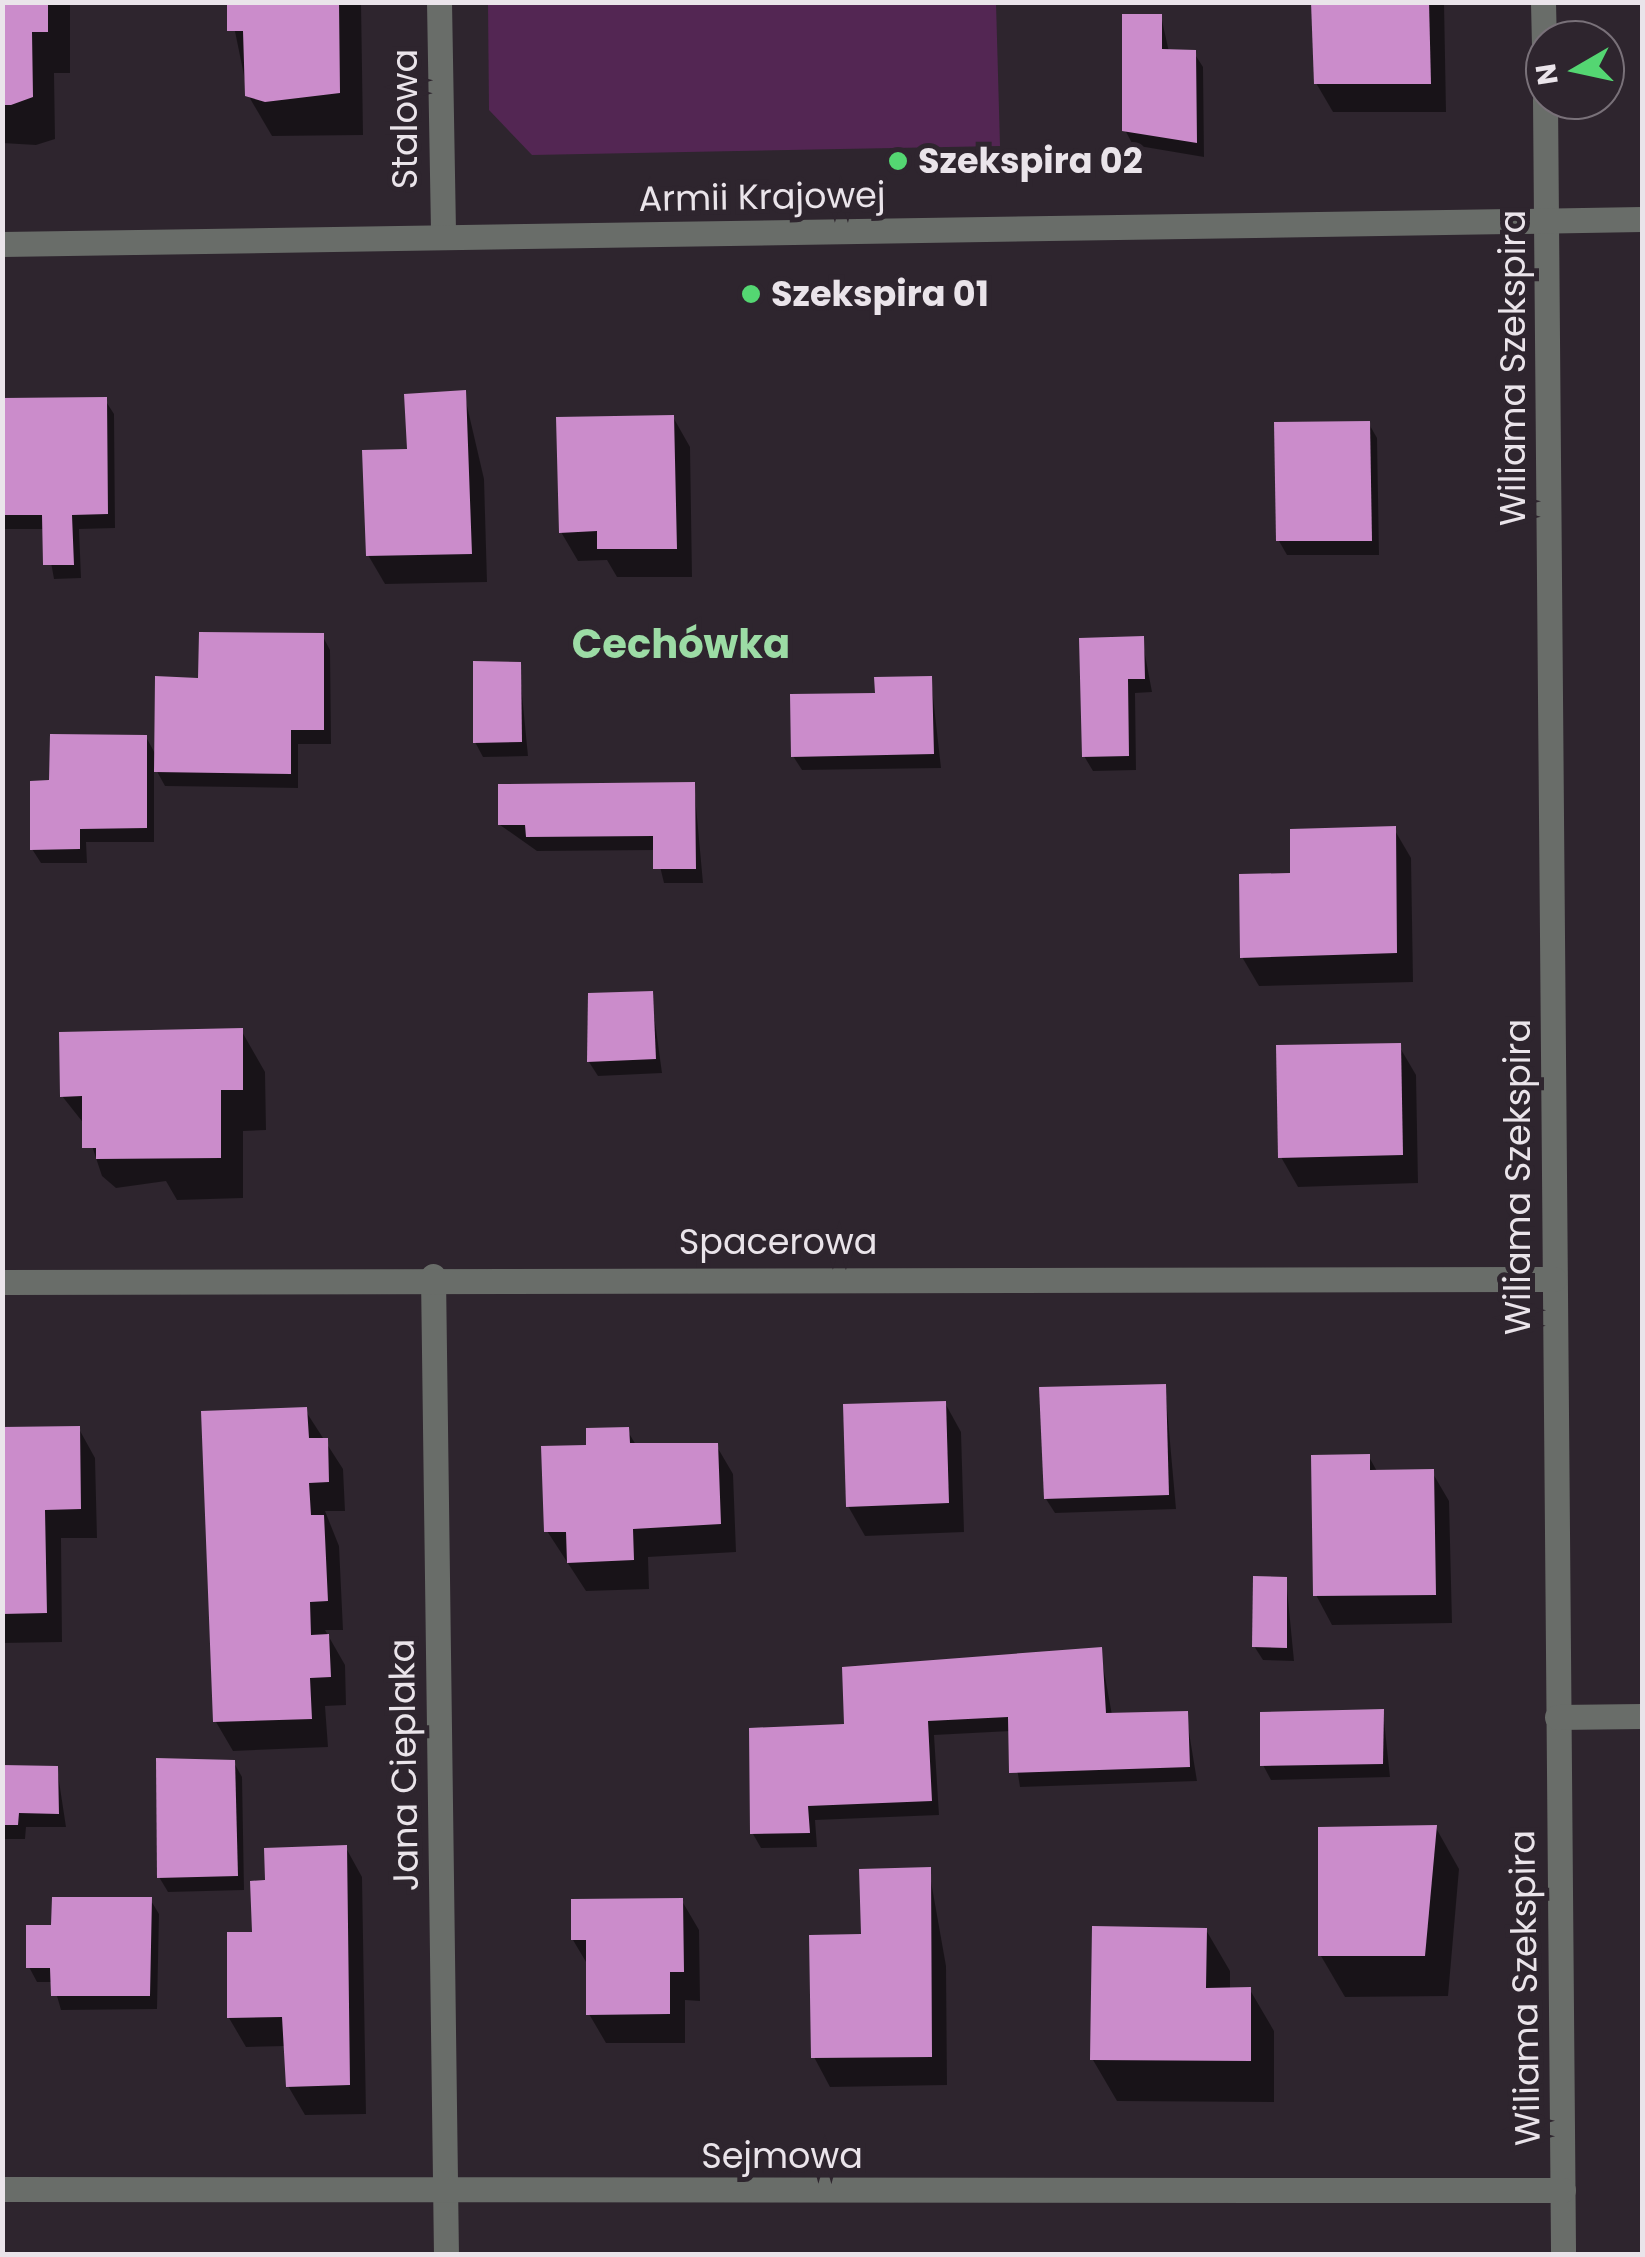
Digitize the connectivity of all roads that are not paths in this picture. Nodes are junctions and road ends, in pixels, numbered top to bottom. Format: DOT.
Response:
graph roads {
  1 [pos="440,2"];
  2 [pos="1546,120"];
  3 [pos="1548,219"];
  4 [pos="1642,219"];
  5 [pos="443,236"];
  6 [pos="2,244"];
  7 [pos="433,1276"];
  8 [pos="1554,1279"];
  9 [pos="2,1282"];
  10 [pos="1556,1716"];
  11 [pos="1642,1716"];
  12 [pos="2,2189"];
  13 [pos="1562,2190"];
  14 [pos="444,2192"];
  15 [pos="446,2254"];
  16 [pos="1562,2254"];
  1 -- 5 [label="street, Stalowa"];
  2 -- 3 [label="street, Wiliama Szekspira"];
  3 -- 4 [label="street, Armii Krajowej"];
  3 -- 5 [label="street, Armii Krajowej"];
  3 -- 8 [label="street, Wiliama Szekspira"];
  5 -- 6 [label="street, Armii Krajowej"];
  7 -- 8 [label="street, Spacerowa"];
  7 -- 9 [label="street, Spacerowa"];
  7 -- 14 [label="street, Jana Cieplaka"];
  8 -- 10 [label="street, Wiliama Szekspira"];
  10 -- 11 [label="street"];
  10 -- 13 [label="street, Wiliama Szekspira"];
  12 -- 14 [label="street, Sejmowa"];
  13 -- 14 [label="street, Sejmowa"];
  13 -- 16 [label="street, Wiliama Szekspira"];
  14 -- 15 [label="street, Jana Cieplaka"];
}
